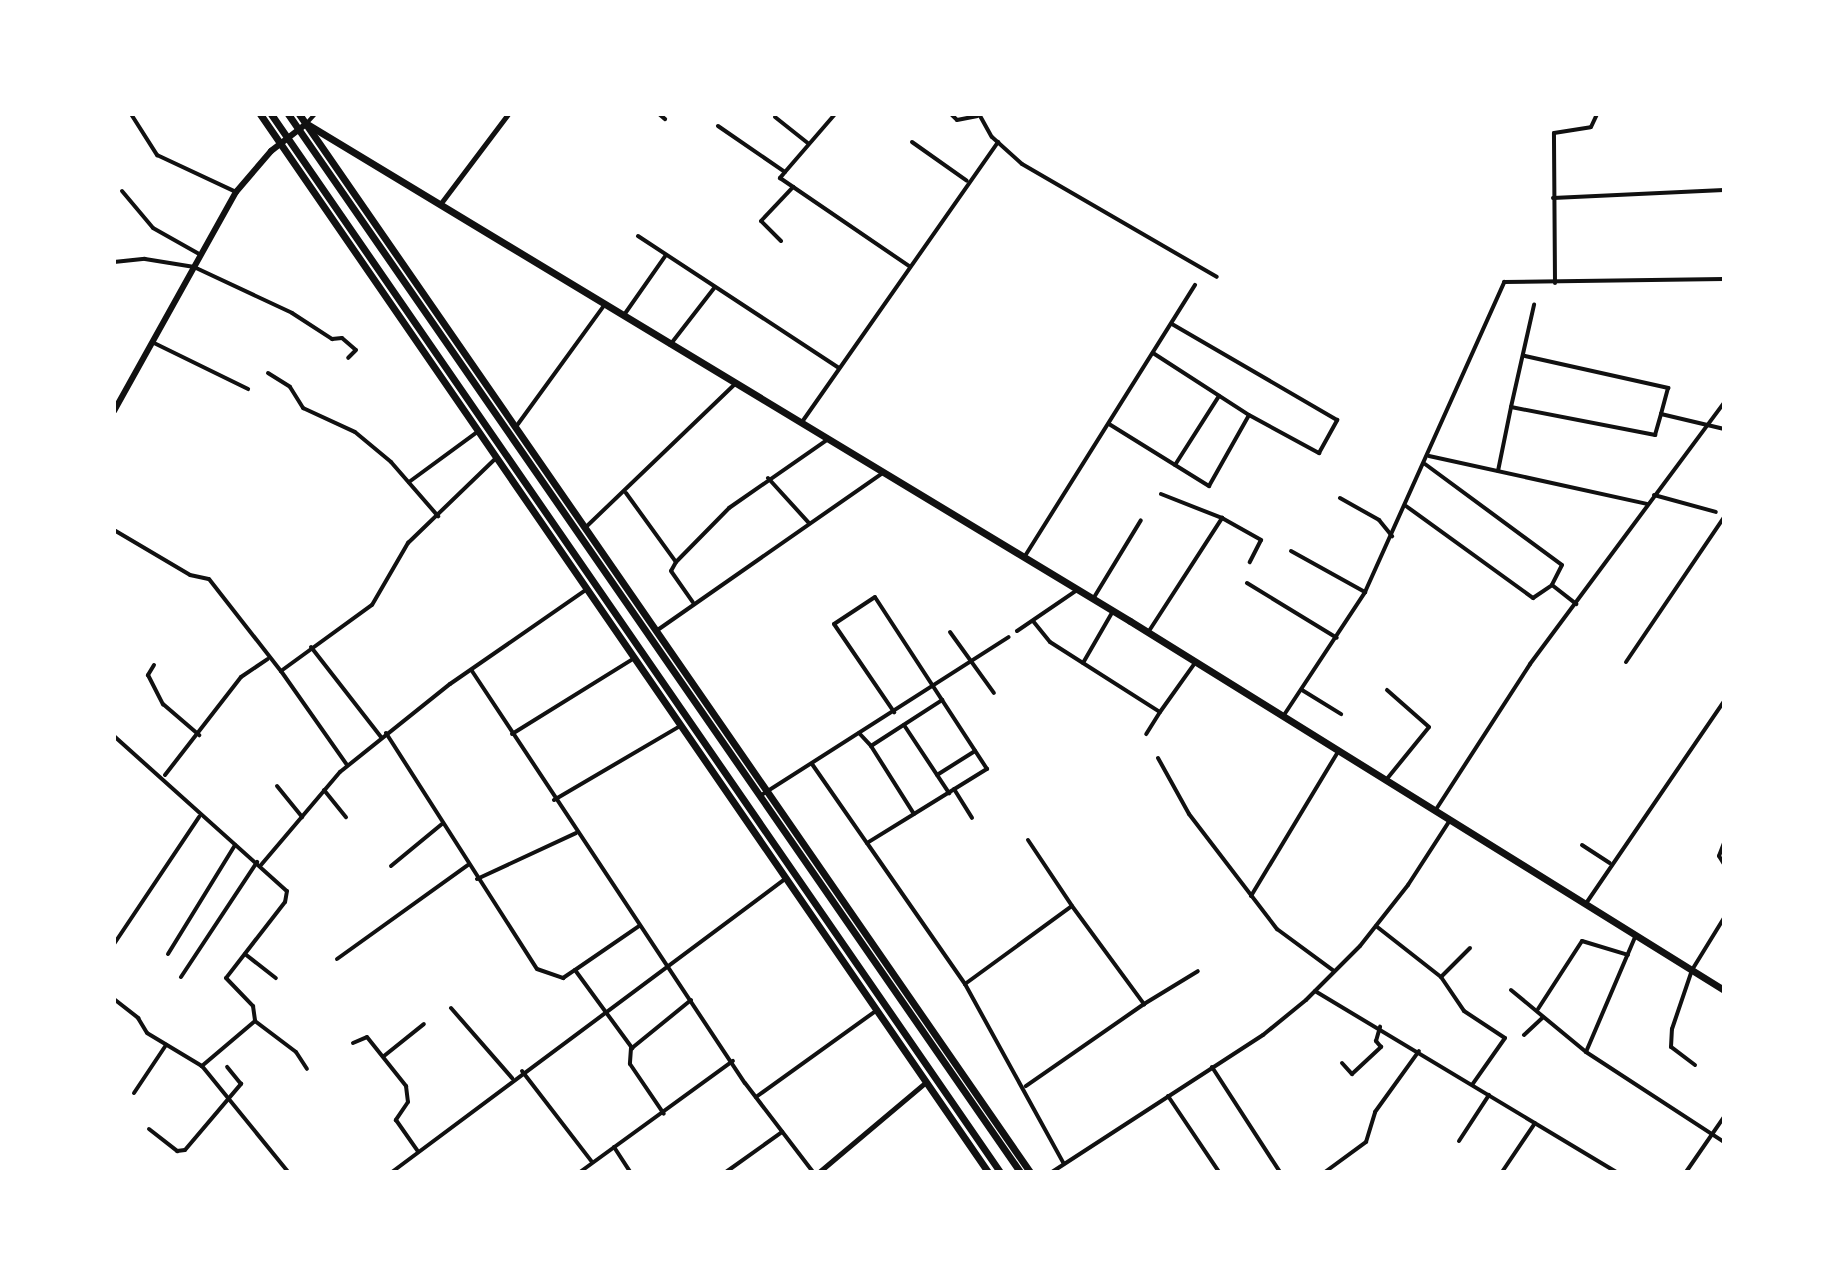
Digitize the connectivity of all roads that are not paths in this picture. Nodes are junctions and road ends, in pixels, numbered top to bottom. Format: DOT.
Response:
graph roads {
  1 [pos="131,114"];
  2 [pos="260,114"];
  3 [pos="271,114"];
  4 [pos="288,114"];
  5 [pos="299,114"];
  6 [pos="315,114"];
  7 [pos="508,114"];
  8 [pos="659,114"];
  9 [pos="835,114"];
  10 [pos="951,114"];
  11 [pos="1597,114"];
  12 [pos="979,115"];
  13 [pos="775,117"];
  14 [pos="665,119"];
  15 [pos="718,126"];
  16 [pos="303,127"];
  17 [pos="284,140"];
  18 [pos="912,142"];
  19 [pos="998,142"];
  20 [pos="809,144"];
  21 [pos="785,172"];
  22 [pos="967,181"];
  23 [pos="793,187"];
  24 [pos="1724,190"];
  25 [pos="122,191"];
  26 [pos="236,192"];
  27 [pos="1553,198"];
  28 [pos="441,203"];
  29 [pos="638,236"];
  30 [pos="781,241"];
  31 [pos="201,255"];
  32 [pos="666,255"];
  33 [pos="114,262"];
  34 [pos="909,266"];
  35 [pos="194,267"];
  36 [pos="1217,277"];
  37 [pos="1724,279"];
  38 [pos="1555,283"];
  39 [pos="1195,285"];
  40 [pos="715,287"];
  41 [pos="1534,305"];
  42 [pos="603,307"];
  43 [pos="622,317"];
  44 [pos="1172,324"];
  45 [pos="152,342"];
  46 [pos="670,346"];
  47 [pos="1153,353"];
  48 [pos="1525,356"];
  49 [pos="348,358"];
  50 [pos="839,368"];
  51 [pos="268,373"];
  52 [pos="734,385"];
  53 [pos="248,389"];
  54 [pos="1219,396"];
  55 [pos="1724,403"];
  56 [pos="1511,407"];
  57 [pos="114,411"];
  58 [pos="1661,414"];
  59 [pos="1249,415"];
  60 [pos="518,424"];
  61 [pos="1109,424"];
  62 [pos="1707,424"];
  63 [pos="800,425"];
  64 [pos="1724,429"];
  65 [pos="479,430"];
  66 [pos="827,440"];
  67 [pos="1429,456"];
  68 [pos="497,458"];
  69 [pos="1425,464"];
  70 [pos="1175,465"];
  71 [pos="1498,471"];
  72 [pos="883,473"];
  73 [pos="768,478"];
  74 [pos="409,482"];
  75 [pos="626,493"];
  76 [pos="1161,494"];
  77 [pos="1654,495"];
  78 [pos="1340,498"];
  79 [pos="1647,504"];
  80 [pos="1406,506"];
  81 [pos="1716,512"];
  82 [pos="438,516"];
  83 [pos="1724,517"];
  84 [pos="1222,518"];
  85 [pos="1141,520"];
  86 [pos="809,523"];
  87 [pos="587,526"];
  88 [pos="114,530"];
  89 [pos="1392,536"];
  90 [pos="1291,551"];
  91 [pos="1024,558"];
  92 [pos="676,562"];
  93 [pos="1250,562"];
  94 [pos="1247,583"];
  95 [pos="1552,585"];
  96 [pos="588,589"];
  97 [pos="1077,590"];
  98 [pos="1365,592"];
  99 [pos="1093,599"];
  100 [pos="693,602"];
  101 [pos="1576,604"];
  102 [pos="1113,611"];
  103 [pos="1033,621"];
  104 [pos="659,629"];
  105 [pos="1017,631"];
  106 [pos="950,632"];
  107 [pos="1147,633"];
  108 [pos="1009,637"];
  109 [pos="1337,638"];
  110 [pos="311,647"];
  111 [pos="635,658"];
  112 [pos="268,659"];
  113 [pos="971,662"];
  114 [pos="1626,662"];
  115 [pos="1083,663"];
  116 [pos="1195,663"];
  117 [pos="154,665"];
  118 [pos="281,671"];
  119 [pos="472,671"];
  120 [pos="935,686"];
  121 [pos="1302,690"];
  122 [pos="1387,690"];
  123 [pos="994,693"];
  124 [pos="943,699"];
  125 [pos="1724,701"];
  126 [pos="894,712"];
  127 [pos="1160,712"];
  128 [pos="1341,714"];
  129 [pos="1283,717"];
  130 [pos="682,725"];
  131 [pos="904,725"];
  132 [pos="859,733"];
  133 [pos="512,734"];
  134 [pos="1146,734"];
  135 [pos="199,735"];
  136 [pos="384,735"];
  137 [pos="114,736"];
  138 [pos="871,746"];
  139 [pos="1339,750"];
  140 [pos="975,751"];
  141 [pos="1158,758"];
  142 [pos="812,764"];
  143 [pos="347,765"];
  144 [pos="937,775"];
  145 [pos="164,776"];
  146 [pos="1386,780"];
  147 [pos="277,786"];
  148 [pos="324,790"];
  149 [pos="767,790"];
  150 [pos="951,791"];
  151 [pos="760,796"];
  152 [pos="554,800"];
  153 [pos="1435,811"];
  154 [pos="914,814"];
  155 [pos="199,817"];
  156 [pos="302,817"];
  157 [pos="346,817"];
  158 [pos="972,818"];
  159 [pos="1450,820"];
  160 [pos="442,824"];
  161 [pos="577,833"];
  162 [pos="1028,840"];
  163 [pos="867,843"];
  164 [pos="1724,843"];
  165 [pos="235,845"];
  166 [pos="1582,845"];
  167 [pos="1610,863"];
  168 [pos="259,864"];
  169 [pos="1724,864"];
  170 [pos="468,865"];
  171 [pos="391,866"];
  172 [pos="786,878"];
  173 [pos="477,879"];
  174 [pos="1251,896"];
  175 [pos="1587,902"];
  176 [pos="1072,906"];
  177 [pos="1724,918"];
  178 [pos="640,925"];
  179 [pos="1376,926"];
  180 [pos="1636,935"];
  181 [pos="114,944"];
  182 [pos="1470,948"];
  183 [pos="168,954"];
  184 [pos="245,954"];
  185 [pos="1628,955"];
  186 [pos="337,959"];
  187 [pos="667,965"];
  188 [pos="575,970"];
  189 [pos="1692,970"];
  190 [pos="1198,971"];
  191 [pos="1334,971"];
  192 [pos="181,977"];
  193 [pos="1441,977"];
  194 [pos="276,978"];
  195 [pos="965,984"];
  196 [pos="1511,990"];
  197 [pos="1724,990"];
  198 [pos="1315,991"];
  199 [pos="691,1000"];
  200 [pos="116,1001"];
  201 [pos="1144,1004"];
  202 [pos="451,1008"];
  203 [pos="1538,1009"];
  204 [pos="114,1010"];
  205 [pos="877,1010"];
  206 [pos="602,1011"];
  207 [pos="1543,1017"];
  208 [pos="255,1021"];
  209 [pos="424,1024"];
  210 [pos="1380,1027"];
  211 [pos="1524,1035"];
  212 [pos="353,1043"];
  213 [pos="166,1045"];
  214 [pos="632,1048"];
  215 [pos="1419,1050"];
  216 [pos="1586,1052"];
  217 [pos="384,1056"];
  218 [pos="733,1061"];
  219 [pos="1342,1063"];
  220 [pos="1695,1065"];
  221 [pos="202,1066"];
  222 [pos="227,1067"];
  223 [pos="1212,1067"];
  224 [pos="307,1069"];
  225 [pos="522,1071"];
  226 [pos="512,1078"];
  227 [pos="927,1082"];
  228 [pos="1472,1085"];
  229 [pos="1026,1086"];
  230 [pos="134,1093"];
  231 [pos="1489,1095"];
  232 [pos="1168,1096"];
  233 [pos="756,1097"];
  234 [pos="231,1100"];
  235 [pos="664,1114"];
  236 [pos="1724,1117"];
  237 [pos="1535,1123"];
  238 [pos="149,1129"];
  239 [pos="782,1132"];
  240 [pos="1712,1132"];
  241 [pos="1459,1141"];
  242 [pos="1724,1142"];
  243 [pos="614,1147"];
  244 [pos="418,1151"];
  245 [pos="592,1162"];
  246 [pos="1064,1164"];
  247 [pos="819,1171"];
  248 [pos="288,1172"];
  249 [pos="392,1172"];
  250 [pos="580,1172"];
  251 [pos="630,1172"];
  252 [pos="726,1172"];
  253 [pos="988,1172"];
  254 [pos="1000,1172"];
  255 [pos="1020,1172"];
  256 [pos="1030,1172"];
  257 [pos="1052,1172"];
  258 [pos="1219,1172"];
  259 [pos="1280,1172"];
  260 [pos="1325,1172"];
  261 [pos="1502,1172"];
  262 [pos="1616,1172"];
  263 [pos="1686,1172"];
  1 -- 26 [label="street"];
  2 -- 17 [label="main road"];
  3 -- 17 [label="main road"];
  4 -- 16 [label="main road"];
  5 -- 16 [label="main road"];
  6 -- 16 [label="street"];
  7 -- 28 [label="street"];
  8 -- 14 [label="street"];
  9 -- 20 [label="street"];
  10 -- 12 [label="street"];
  11 -- 27 [label="street"];
  12 -- 19 [label="street"];
  13 -- 20 [label="street"];
  15 -- 21 [label="street"];
  16 -- 17 [label="main road"];
  16 -- 28 [label="main road"];
  16 -- 60 [label="main road"];
  16 -- 151 [label="main road"];
  17 -- 26 [label="main road"];
  17 -- 65 [label="main road"];
  17 -- 254 [label="main road"];
  18 -- 22 [label="street"];
  19 -- 22 [label="street"];
  19 -- 36 [label="street"];
  20 -- 21 [label="street"];
  21 -- 23 [label="street"];
  22 -- 34 [label="street"];
  23 -- 30 [label="street"];
  23 -- 34 [label="street"];
  24 -- 27 [label="street"];
  25 -- 31 [label="street"];
  26 -- 31 [label="main road"];
  27 -- 38 [label="street"];
  28 -- 42 [label="main road"];
  29 -- 32 [label="street"];
  31 -- 35 [label="main road"];
  32 -- 40 [label="street"];
  32 -- 43 [label="street"];
  33 -- 35 [label="street"];
  34 -- 50 [label="street"];
  35 -- 45 [label="main road"];
  35 -- 49 [label="street"];
  37 -- 38 [label="street"];
  38 -- 67 [label="street"];
  39 -- 44 [label="street"];
  40 -- 46 [label="street"];
  40 -- 50 [label="street"];
  41 -- 48 [label="street"];
  42 -- 43 [label="main road"];
  42 -- 60 [label="street"];
  43 -- 46 [label="main road"];
  44 -- 47 [label="street"];
  44 -- 59 [label="street"];
  45 -- 53 [label="street"];
  45 -- 57 [label="main road"];
  46 -- 52 [label="main road"];
  47 -- 54 [label="street"];
  47 -- 61 [label="street"];
  48 -- 56 [label="street"];
  48 -- 58 [label="street"];
  50 -- 63 [label="street"];
  51 -- 74 [label="street"];
  52 -- 63 [label="main road"];
  52 -- 75 [label="street"];
  54 -- 59 [label="street"];
  54 -- 70 [label="street"];
  55 -- 62 [label="street"];
  56 -- 58 [label="street"];
  56 -- 71 [label="street"];
  58 -- 62 [label="street"];
  59 -- 70 [label="street"];
  60 -- 87 [label="main road"];
  61 -- 70 [label="street"];
  61 -- 91 [label="street"];
  62 -- 64 [label="street"];
  62 -- 77 [label="street"];
  63 -- 66 [label="main road"];
  65 -- 68 [label="main road"];
  65 -- 74 [label="street"];
  66 -- 72 [label="main road"];
  66 -- 73 [label="street"];
  67 -- 69 [label="street"];
  67 -- 71 [label="street"];
  68 -- 82 [label="street"];
  68 -- 96 [label="main road"];
  69 -- 80 [label="street"];
  69 -- 95 [label="street"];
  71 -- 79 [label="street"];
  72 -- 86 [label="street"];
  72 -- 91 [label="main road"];
  73 -- 86 [label="street"];
  73 -- 92 [label="street"];
  74 -- 82 [label="street"];
  75 -- 87 [label="street"];
  75 -- 92 [label="street"];
  76 -- 84 [label="street"];
  77 -- 79 [label="street"];
  77 -- 81 [label="street"];
  78 -- 89 [label="street"];
  79 -- 101 [label="street"];
  80 -- 89 [label="street"];
  80 -- 95 [label="street"];
  82 -- 110 [label="street"];
  83 -- 114 [label="street"];
  84 -- 93 [label="street"];
  84 -- 107 [label="street"];
  85 -- 99 [label="street"];
  86 -- 100 [label="street"];
  87 -- 104 [label="main road"];
  88 -- 112 [label="street"];
  89 -- 98 [label="street"];
  90 -- 98 [label="street"];
  91 -- 97 [label="main road"];
  92 -- 100 [label="street"];
  94 -- 109 [label="street"];
  95 -- 101 [label="street"];
  96 -- 111 [label="main road"];
  96 -- 119 [label="street"];
  97 -- 99 [label="main road"];
  97 -- 103 [label="street"];
  98 -- 109 [label="street"];
  99 -- 102 [label="main road"];
  100 -- 104 [label="street"];
  101 -- 153 [label="street"];
  102 -- 107 [label="main road"];
  102 -- 115 [label="street"];
  103 -- 105 [label="street"];
  103 -- 115 [label="street"];
  104 -- 149 [label="main road"];
  106 -- 113 [label="street"];
  107 -- 116 [label="main road"];
  108 -- 113 [label="street"];
  109 -- 121 [label="street"];
  110 -- 118 [label="street"];
  110 -- 136 [label="street"];
  111 -- 130 [label="main road"];
  111 -- 133 [label="street"];
  112 -- 118 [label="street"];
  112 -- 135 [label="street"];
  113 -- 120 [label="street"];
  113 -- 123 [label="street"];
  115 -- 127 [label="street"];
  116 -- 127 [label="street"];
  116 -- 129 [label="main road"];
  117 -- 135 [label="street"];
  118 -- 143 [label="street"];
  119 -- 133 [label="street"];
  119 -- 136 [label="street"];
  120 -- 124 [label="street"];
  120 -- 126 [label="street"];
  120 -- 126 [label="street"];
  121 -- 128 [label="street"];
  121 -- 129 [label="street"];
  122 -- 146 [label="street"];
  124 -- 131 [label="street"];
  124 -- 140 [label="street"];
  125 -- 167 [label="street"];
  126 -- 132 [label="street"];
  127 -- 134 [label="street"];
  129 -- 139 [label="main road"];
  130 -- 152 [label="street"];
  130 -- 172 [label="main road"];
  131 -- 138 [label="street"];
  131 -- 144 [label="street"];
  132 -- 138 [label="street"];
  132 -- 142 [label="street"];
  133 -- 152 [label="street"];
  135 -- 145 [label="street"];
  136 -- 143 [label="street"];
  136 -- 160 [label="street"];
  137 -- 145 [label="street"];
  138 -- 154 [label="street"];
  139 -- 146 [label="main road"];
  139 -- 174 [label="street"];
  140 -- 144 [label="street"];
  140 -- 150 [label="street"];
  141 -- 174 [label="street"];
  142 -- 149 [label="street"];
  142 -- 163 [label="street"];
  143 -- 148 [label="street"];
  144 -- 150 [label="street"];
  145 -- 155 [label="street"];
  146 -- 153 [label="main road"];
  147 -- 156 [label="street"];
  148 -- 156 [label="street"];
  148 -- 157 [label="street"];
  149 -- 151 [label="street"];
  149 -- 256 [label="main road"];
  150 -- 154 [label="street"];
  150 -- 158 [label="street"];
  151 -- 255 [label="main road"];
  152 -- 161 [label="street"];
  153 -- 159 [label="main road"];
  154 -- 163 [label="street"];
  155 -- 165 [label="street"];
  155 -- 181 [label="street"];
  156 -- 168 [label="street"];
  159 -- 175 [label="main road"];
  159 -- 179 [label="street"];
  160 -- 170 [label="street"];
  160 -- 171 [label="street"];
  161 -- 173 [label="street"];
  161 -- 178 [label="street"];
  162 -- 176 [label="street"];
  163 -- 195 [label="street"];
  164 -- 169 [label="street"];
  165 -- 168 [label="street"];
  165 -- 183 [label="street"];
  166 -- 167 [label="street"];
  167 -- 175 [label="street"];
  168 -- 184 [label="street"];
  168 -- 192 [label="street"];
  170 -- 173 [label="street"];
  170 -- 186 [label="street"];
  172 -- 187 [label="street"];
  172 -- 205 [label="main road"];
  173 -- 188 [label="street"];
  174 -- 191 [label="street"];
  175 -- 180 [label="main road"];
  176 -- 195 [label="street"];
  176 -- 201 [label="street"];
  177 -- 189 [label="street"];
  178 -- 187 [label="street"];
  178 -- 188 [label="street"];
  179 -- 191 [label="street"];
  179 -- 193 [label="street"];
  180 -- 185 [label="street"];
  180 -- 189 [label="main road"];
  182 -- 193 [label="street"];
  184 -- 194 [label="street"];
  184 -- 208 [label="street"];
  185 -- 203 [label="street"];
  185 -- 216 [label="street"];
  187 -- 199 [label="street"];
  187 -- 206 [label="street"];
  188 -- 206 [label="street"];
  189 -- 197 [label="main road"];
  189 -- 220 [label="street"];
  190 -- 201 [label="street"];
  191 -- 198 [label="street"];
  193 -- 228 [label="street"];
  195 -- 229 [label="street"];
  196 -- 203 [label="street"];
  198 -- 210 [label="street"];
  198 -- 223 [label="street"];
  199 -- 214 [label="street"];
  199 -- 218 [label="street"];
  200 -- 204 [label="street"];
  200 -- 213 [label="street"];
  201 -- 229 [label="street"];
  202 -- 226 [label="street"];
  203 -- 207 [label="street"];
  205 -- 227 [label="main road"];
  205 -- 233 [label="street"];
  206 -- 214 [label="street"];
  206 -- 225 [label="street"];
  207 -- 211 [label="street"];
  207 -- 216 [label="street"];
  208 -- 221 [label="street"];
  208 -- 224 [label="street"];
  209 -- 217 [label="street"];
  210 -- 215 [label="street"];
  210 -- 219 [label="street"];
  212 -- 217 [label="street"];
  213 -- 221 [label="street"];
  213 -- 230 [label="street"];
  214 -- 235 [label="street"];
  215 -- 228 [label="street"];
  215 -- 260 [label="street"];
  216 -- 240 [label="street"];
  217 -- 244 [label="street"];
  218 -- 233 [label="street"];
  218 -- 235 [label="street"];
  221 -- 234 [label="street"];
  222 -- 234 [label="street"];
  223 -- 232 [label="street"];
  223 -- 259 [label="street"];
  225 -- 226 [label="street"];
  225 -- 245 [label="street"];
  226 -- 244 [label="street"];
  227 -- 247 [label="street"];
  227 -- 253 [label="main road"];
  228 -- 231 [label="street"];
  229 -- 246 [label="street"];
  231 -- 237 [label="street"];
  231 -- 241 [label="street"];
  232 -- 246 [label="street"];
  232 -- 258 [label="street"];
  233 -- 239 [label="street"];
  234 -- 238 [label="street"];
  234 -- 248 [label="street"];
  235 -- 243 [label="street"];
  236 -- 240 [label="street"];
  237 -- 261 [label="street"];
  237 -- 262 [label="street"];
  239 -- 247 [label="street"];
  239 -- 252 [label="street"];
  240 -- 242 [label="street"];
  240 -- 263 [label="street"];
  243 -- 245 [label="street"];
  243 -- 251 [label="street"];
  244 -- 249 [label="street"];
  245 -- 250 [label="street"];
  246 -- 257 [label="street"];
}
